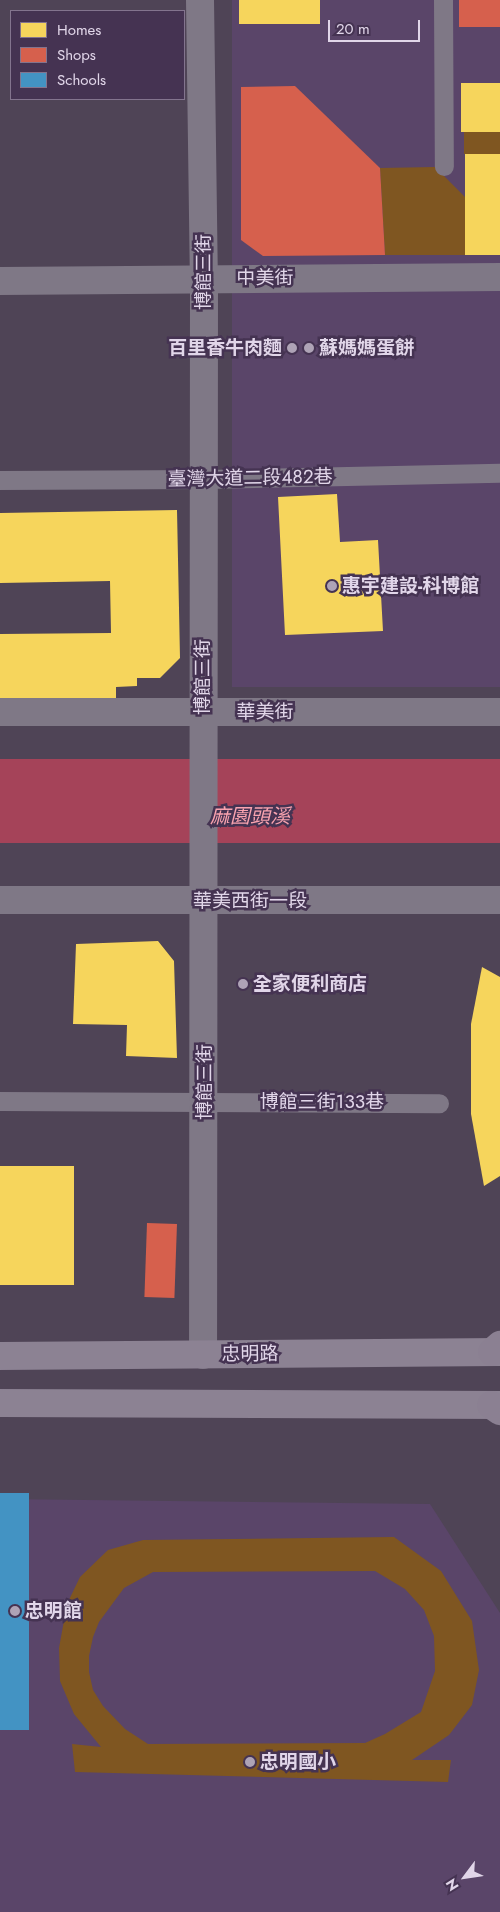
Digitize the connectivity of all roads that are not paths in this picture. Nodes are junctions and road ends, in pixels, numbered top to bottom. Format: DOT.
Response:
graph roads {
  1 [pos="200,0"];
  2 [pos="443,0"];
  3 [pos="444,166"];
  4 [pos="500,277"];
  5 [pos="204,279"];
  6 [pos="0,281"];
  7 [pos="500,473"];
  8 [pos="204,479"];
  9 [pos="0,480"];
  10 [pos="0,712"];
  11 [pos="500,712"];
  12 [pos="203,720"];
  13 [pos="205,893"];
  14 [pos="0,900"];
  15 [pos="500,900"];
  16 [pos="0,1101"];
  17 [pos="205,1102"];
  18 [pos="439,1103"];
  19 [pos="497,1350"];
  20 [pos="203,1355"];
  21 [pos="0,1356"];
  22 [pos="0,1403"];
  23 [pos="497,1407"];
  1 -- 5 [label="street, 博館三街"];
  2 -- 3 [label="lane"];
  4 -- 5 [label="street, 中美街"];
  5 -- 6 [label="street, 中美街"];
  5 -- 8 [label="street, 博館三街"];
  7 -- 8 [label="lane, 臺灣大道二段482巷"];
  8 -- 9 [label="lane, 臺灣大道二段482巷"];
  8 -- 12 [label="street, 博館三街"];
  10 -- 12 [label="street, 華美街"];
  11 -- 12 [label="street, 華美街"];
  12 -- 13 [label="street, 博館三街"];
  13 -- 14 [label="street, 華美西街一段"];
  13 -- 15 [label="street, 華美西街一段"];
  13 -- 17 [label="street, 博館三街"];
  16 -- 17 [label="lane, 博館三街133巷"];
  17 -- 18 [label="lane, 博館三街133巷"];
  17 -- 20 [label="street, 博館三街"];
  19 -- 20 [label="main road, 忠明路"];
  20 -- 21 [label="main road, 忠明路"];
  22 -- 23 [label="main road"];
}
